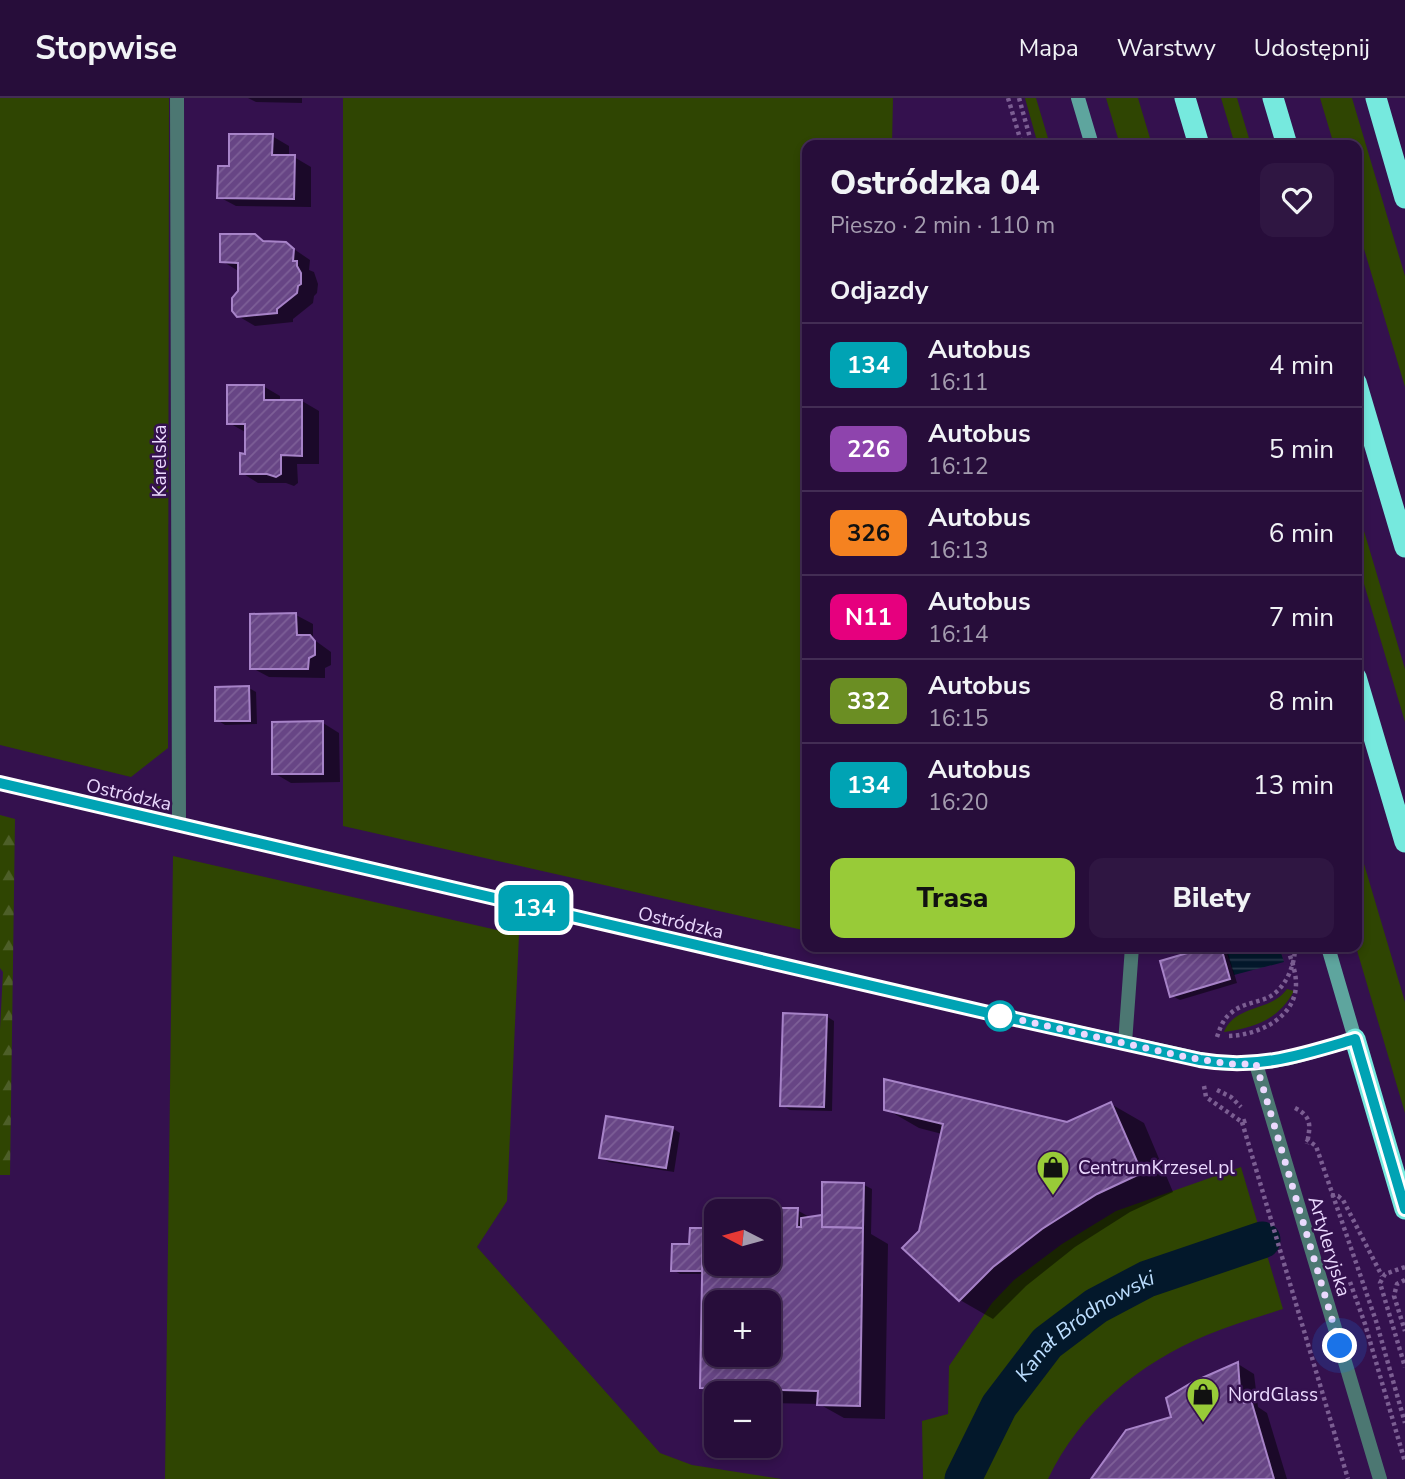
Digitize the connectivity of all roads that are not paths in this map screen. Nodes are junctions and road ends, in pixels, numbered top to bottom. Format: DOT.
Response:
graph roads {
  1 [pos="177,98"];
  2 [pos="1078,98"];
  3 [pos="1185,98"];
  4 [pos="1273,98"];
  5 [pos="1376,98"];
  6 [pos="1091,140"];
  7 [pos="1198,140"];
  8 [pos="1286,140"];
  9 [pos="1405,198"];
  10 [pos="1362,402"];
  11 [pos="1405,547"];
  12 [pos="1362,697"];
  13 [pos="0,783"];
  14 [pos="179,825"];
  15 [pos="1405,842"];
  16 [pos="1133,952"];
  17 [pos="1329,952"];
  18 [pos="1355,1039"];
  19 [pos="1125,1043"];
  20 [pos="1256,1064"];
  21 [pos="1405,1209"];
  22 [pos="1380,1479"];
  1 -- 14 [label="street, Karelska"];
  2 -- 6 [label="street"];
  3 -- 7 [label="highway"];
  4 -- 8 [label="highway"];
  5 -- 9 [label="highway"];
  10 -- 11 [label="highway"];
  12 -- 15 [label="highway"];
  13 -- 14 [label="street, Ostródzka"];
  14 -- 19 [label="street, Ostródzka"];
  16 -- 19 [label="street"];
  17 -- 18 [label="street"];
  18 -- 20 [label="street, Ostródzka"];
  18 -- 21 [label="highway"];
  19 -- 20 [label="street, Ostródzka"];
  20 -- 22 [label="street, Artyleryjska"];
}
